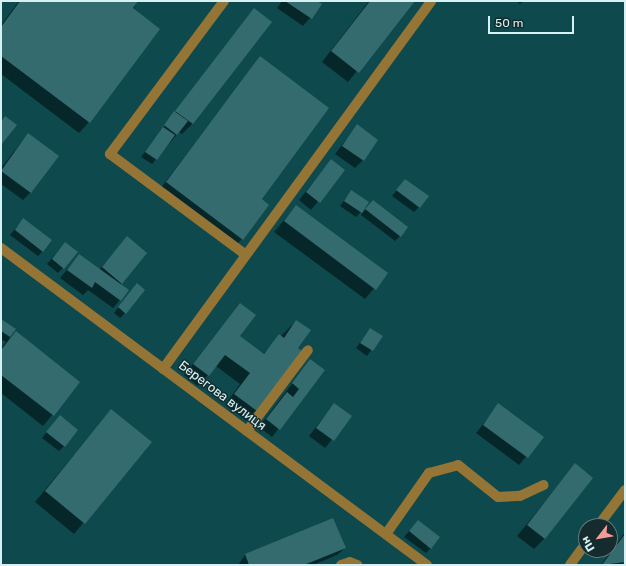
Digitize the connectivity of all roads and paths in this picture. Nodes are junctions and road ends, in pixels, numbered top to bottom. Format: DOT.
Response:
graph roads {
  1 [pos="224,1"];
  2 [pos="431,1"];
  3 [pos="1,248"];
  4 [pos="246,256"];
  5 [pos="308,350"];
  6 [pos="163,369"];
  7 [pos="247,431"];
  8 [pos="544,485"];
  9 [pos="625,490"];
  10 [pos="604,518"];
  11 [pos="386,534"];
  12 [pos="578,554"];
  13 [pos="341,565"];
  14 [pos="357,565"];
  15 [pos="427,565"];
  16 [pos="570,565"];
  1 -- 4 [label="street"];
  2 -- 4 [label="street"];
  3 -- 6 [label="street, Берегова вулиця"];
  4 -- 6 [label="street"];
  5 -- 7 [label="street"];
  6 -- 7 [label="street, Берегова вулиця"];
  7 -- 11 [label="street, Берегова вулиця"];
  8 -- 11 [label="street"];
  9 -- 10 [label="street"];
  11 -- 15 [label="street, Берегова вулиця"];
  12 -- 16 [label="street"];
  13 -- 14 [label="street"];
}
